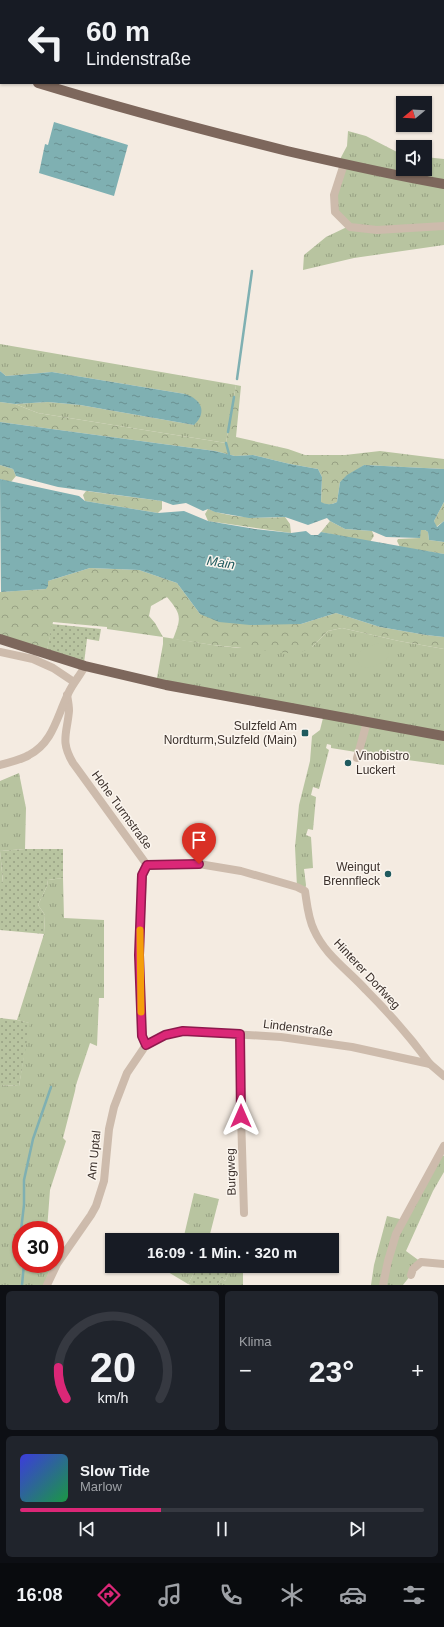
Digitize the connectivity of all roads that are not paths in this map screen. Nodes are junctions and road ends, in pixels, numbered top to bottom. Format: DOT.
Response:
graph roads {
  1 [pos="41,84"];
  2 [pos="344,164"];
  3 [pos="444,184"];
  4 [pos="444,226"];
  5 [pos="0,639"];
  6 [pos="0,652"];
  7 [pos="85,666"];
  8 [pos="74,682"];
  9 [pos="67,695"];
  10 [pos="366,722"];
  11 [pos="444,736"];
  12 [pos="357,758"];
  13 [pos="0,765"];
  14 [pos="147,865"];
  15 [pos="305,891"];
  16 [pos="240,1034"];
  17 [pos="146,1045"];
  18 [pos="430,1064"];
  19 [pos="444,1076"];
  20 [pos="444,1148"];
  21 [pos="244,1213"];
  22 [pos="444,1264"];
  23 [pos="411,1275"];
  24 [pos="47,1285"];
  25 [pos="383,1285"];
  1 -- 2 [label="main road"];
  2 -- 3 [label="main road"];
  2 -- 4 [label="street"];
  5 -- 7 [label="main road"];
  6 -- 8 [label="street"];
  7 -- 8 [label="street"];
  7 -- 10 [label="main road"];
  8 -- 9 [label="street"];
  9 -- 13 [label="street"];
  9 -- 14 [label="street, Hohe Turmstraße"];
  10 -- 11 [label="main road"];
  10 -- 12 [label="street"];
  14 -- 15 [label="street, Hohe Turmstraße"];
  14 -- 17 [label="street"];
  15 -- 18 [label="street, Hinterer Dorfweg"];
  16 -- 17 [label="street, Lindenstraße"];
  16 -- 18 [label="street, Lindenstraße"];
  16 -- 21 [label="street, Burgweg"];
  17 -- 24 [label="street, Am Uptal"];
  18 -- 19 [label="street, Lindenstraße"];
  20 -- 25 [label="street"];
  22 -- 23 [label="street"];
}
